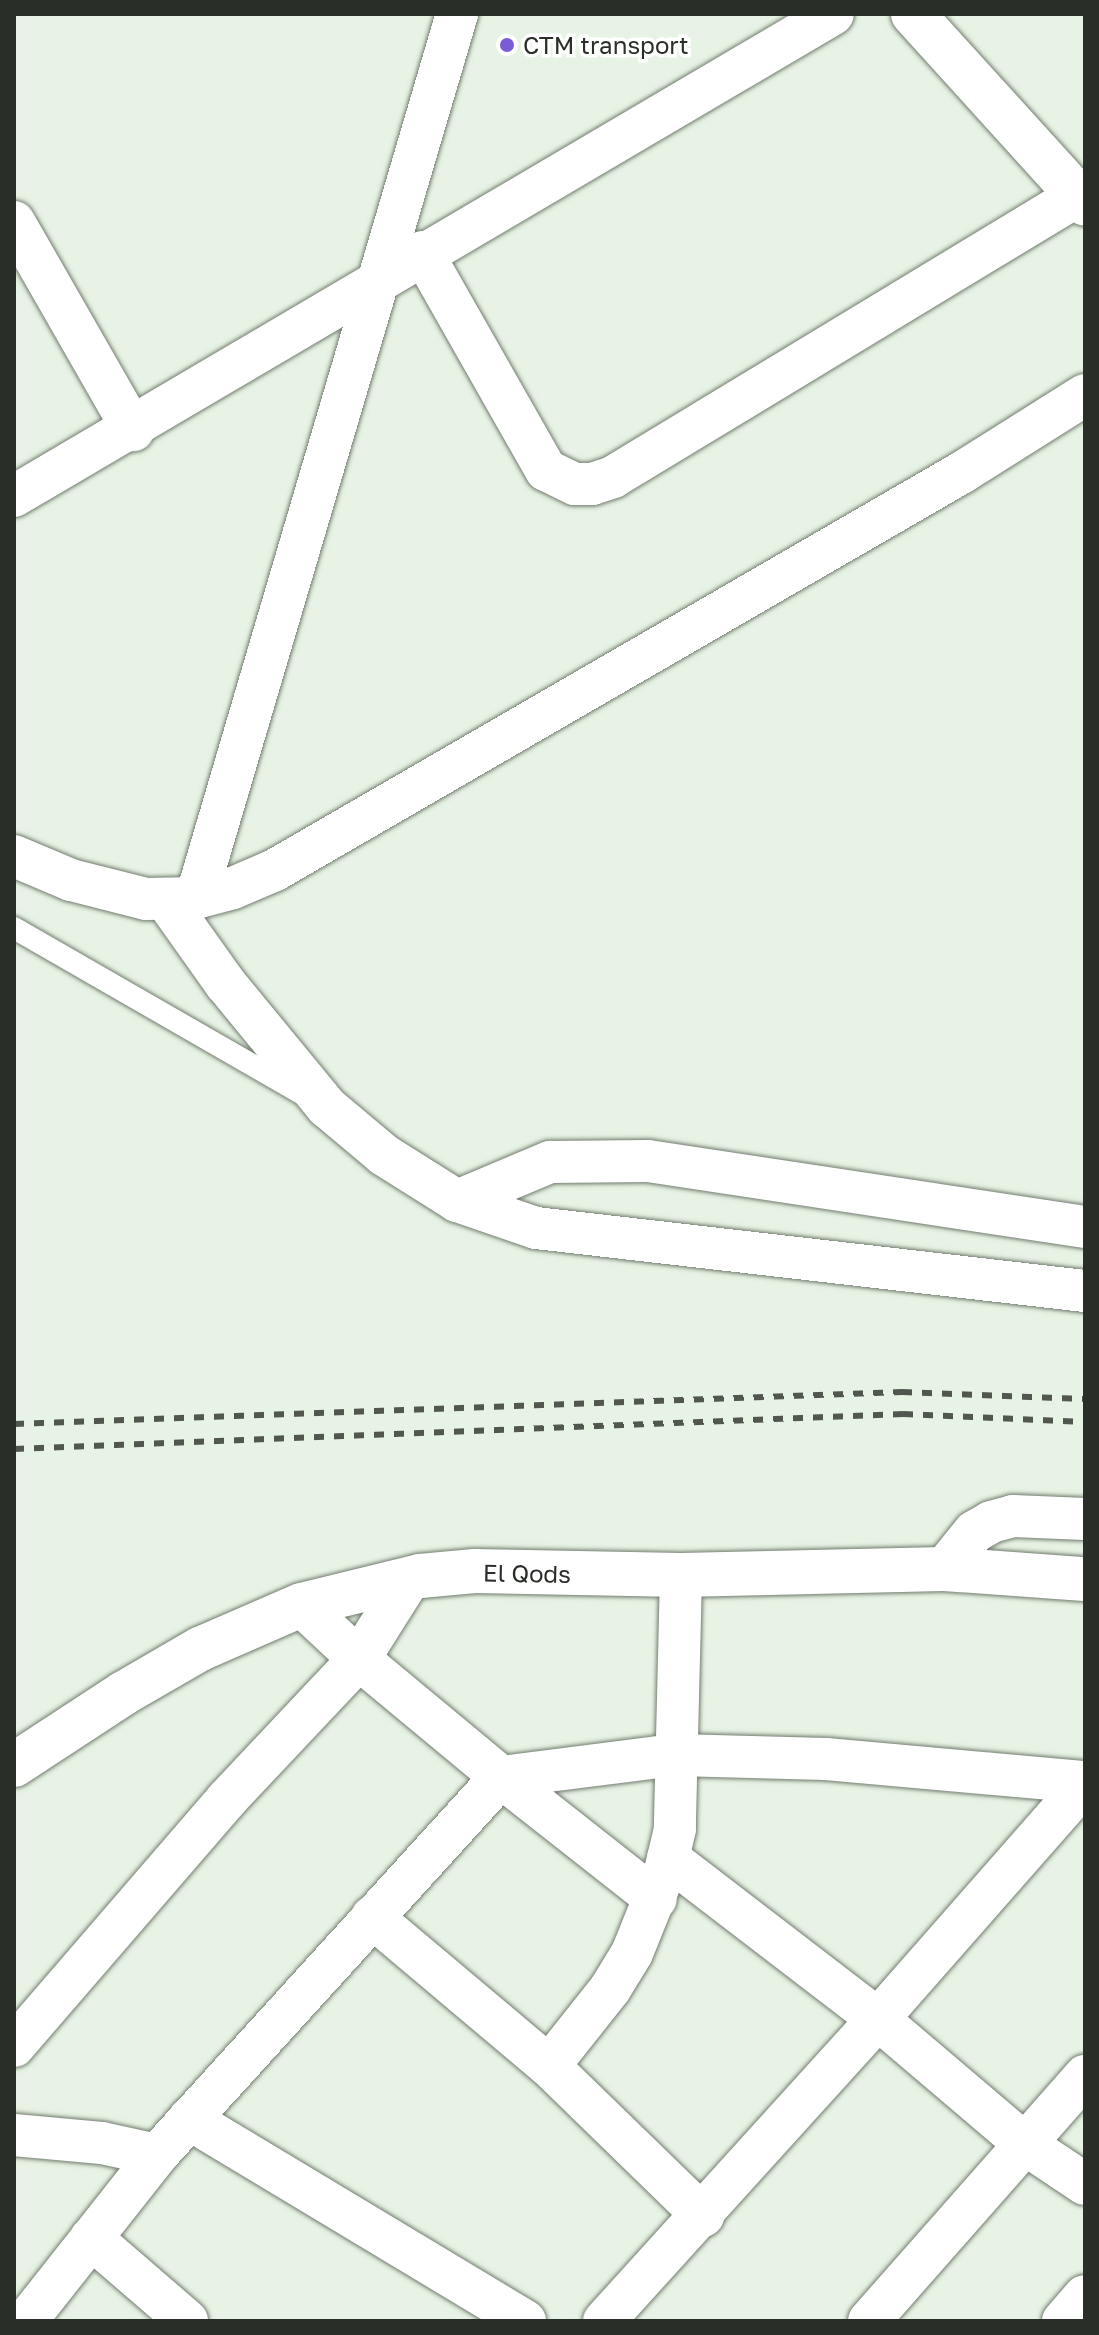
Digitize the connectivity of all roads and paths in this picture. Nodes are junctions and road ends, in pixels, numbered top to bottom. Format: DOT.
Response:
graph roads {
  1 [pos="457,14"];
  2 [pos="833,14"];
  3 [pos="913,14"];
  4 [pos="1081,200"];
  5 [pos="14,222"];
  6 [pos="422,252"];
  7 [pos="380,277"];
  8 [pos="1085,395"];
  9 [pos="133,430"];
  10 [pos="14,496"];
  11 [pos="14,856"];
  12 [pos="181,899"];
  13 [pos="14,928"];
  14 [pos="327,1107"];
  15 [pos="457,1201"];
  16 [pos="1085,1227"];
  17 [pos="1085,1291"];
  18 [pos="1085,1519"];
  19 [pos="944,1569"];
  20 [pos="681,1575"];
  21 [pos="410,1578"];
  22 [pos="1085,1579"];
  23 [pos="301,1605"];
  24 [pos="359,1659"];
  25 [pos="676,1755"];
  26 [pos="16,1758"];
  27 [pos="501,1777"];
  28 [pos="1085,1783"];
  29 [pos="668,1858"];
  30 [pos="656,1899"];
  31 [pos="372,1917"];
  32 [pos="878,2019"];
  33 [pos="14,2046"];
  34 [pos="549,2066"];
  35 [pos="1085,2076"];
  36 [pos="189,2119"];
  37 [pos="14,2135"];
  38 [pos="1025,2144"];
  39 [pos="157,2155"];
  40 [pos="1085,2184"];
  41 [pos="703,2216"];
  42 [pos="91,2238"];
  43 [pos="1085,2296"];
  44 [pos="511,2317"];
  45 [pos="26,2321"];
  46 [pos="187,2321"];
  47 [pos="604,2321"];
  48 [pos="869,2321"];
  49 [pos="1063,2321"];
  1 -- 7 [label="street"];
  2 -- 6 [label="street"];
  3 -- 4 [label="street"];
  4 -- 6 [label="street"];
  5 -- 9 [label="street"];
  6 -- 7 [label="street"];
  7 -- 9 [label="street"];
  7 -- 12 [label="street"];
  8 -- 12 [label="street"];
  9 -- 10 [label="street"];
  11 -- 12 [label="street"];
  12 -- 14 [label="street"];
  13 -- 14 [label="lane"];
  14 -- 15 [label="street"];
  15 -- 16 [label="street"];
  15 -- 17 [label="street"];
  18 -- 19 [label="street"];
  19 -- 20 [label="street, El Qods"];
  19 -- 22 [label="street, El Qods"];
  20 -- 21 [label="street, El Qods"];
  20 -- 25 [label="street"];
  21 -- 23 [label="street, El Qods"];
  21 -- 24 [label="street"];
  23 -- 24 [label="street"];
  23 -- 26 [label="street, El Qods"];
  24 -- 27 [label="street"];
  24 -- 33 [label="street"];
  25 -- 27 [label="street"];
  25 -- 28 [label="street"];
  25 -- 29 [label="street"];
  27 -- 30 [label="street"];
  27 -- 31 [label="street"];
  28 -- 32 [label="street"];
  29 -- 30 [label="street"];
  29 -- 32 [label="street"];
  30 -- 34 [label="street"];
  31 -- 34 [label="street"];
  31 -- 36 [label="street"];
  32 -- 38 [label="street"];
  32 -- 41 [label="street"];
  34 -- 41 [label="street"];
  35 -- 38 [label="street"];
  36 -- 39 [label="street"];
  36 -- 44 [label="street"];
  37 -- 39 [label="street"];
  38 -- 40 [label="street"];
  38 -- 48 [label="street"];
  39 -- 42 [label="street"];
  41 -- 47 [label="street"];
  42 -- 45 [label="street"];
  42 -- 46 [label="street"];
  43 -- 49 [label="street"];
}
